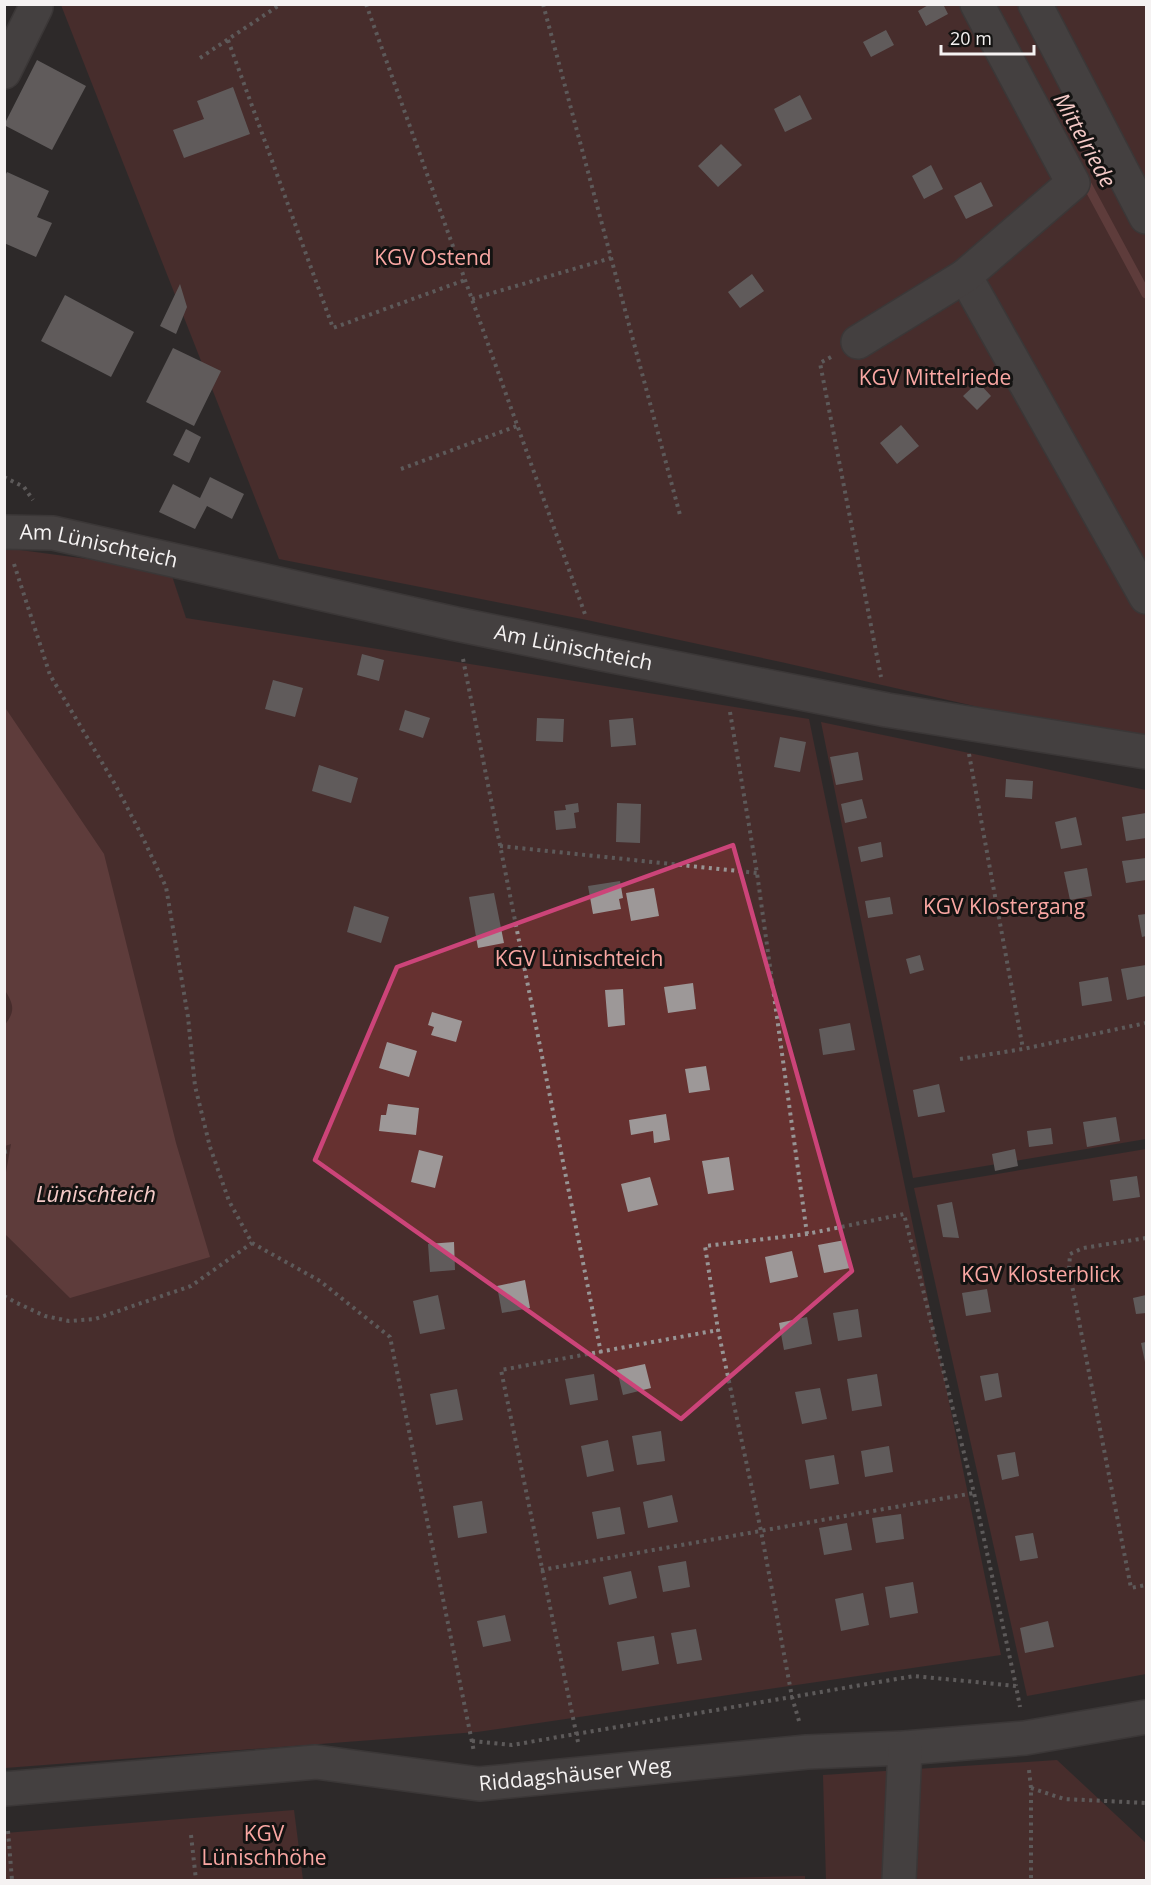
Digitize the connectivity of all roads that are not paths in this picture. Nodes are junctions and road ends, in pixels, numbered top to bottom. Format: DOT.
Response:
graph roads {
  1 [pos="36,4"];
  2 [pos="977,4"];
  3 [pos="1035,4"];
  4 [pos="4,72"];
  5 [pos="1146,217"];
  6 [pos="965,276"];
  7 [pos="858,342"];
  8 [pos="8,544"];
  9 [pos="1146,597"];
  10 [pos="1146,752"];
  11 [pos="1146,1717"];
  12 [pos="905,1748"];
  13 [pos="4,1789"];
  14 [pos="899,1881"];
  1 -- 4 [label="street"];
  2 -- 6 [label="street"];
  3 -- 5 [label="street"];
  6 -- 7 [label="street"];
  6 -- 9 [label="street"];
  8 -- 10 [label="street, Am Lünischteich"];
  11 -- 12 [label="street, Riddagshäuser Weg"];
  12 -- 13 [label="street, Riddagshäuser Weg"];
  12 -- 14 [label="street"];
}
